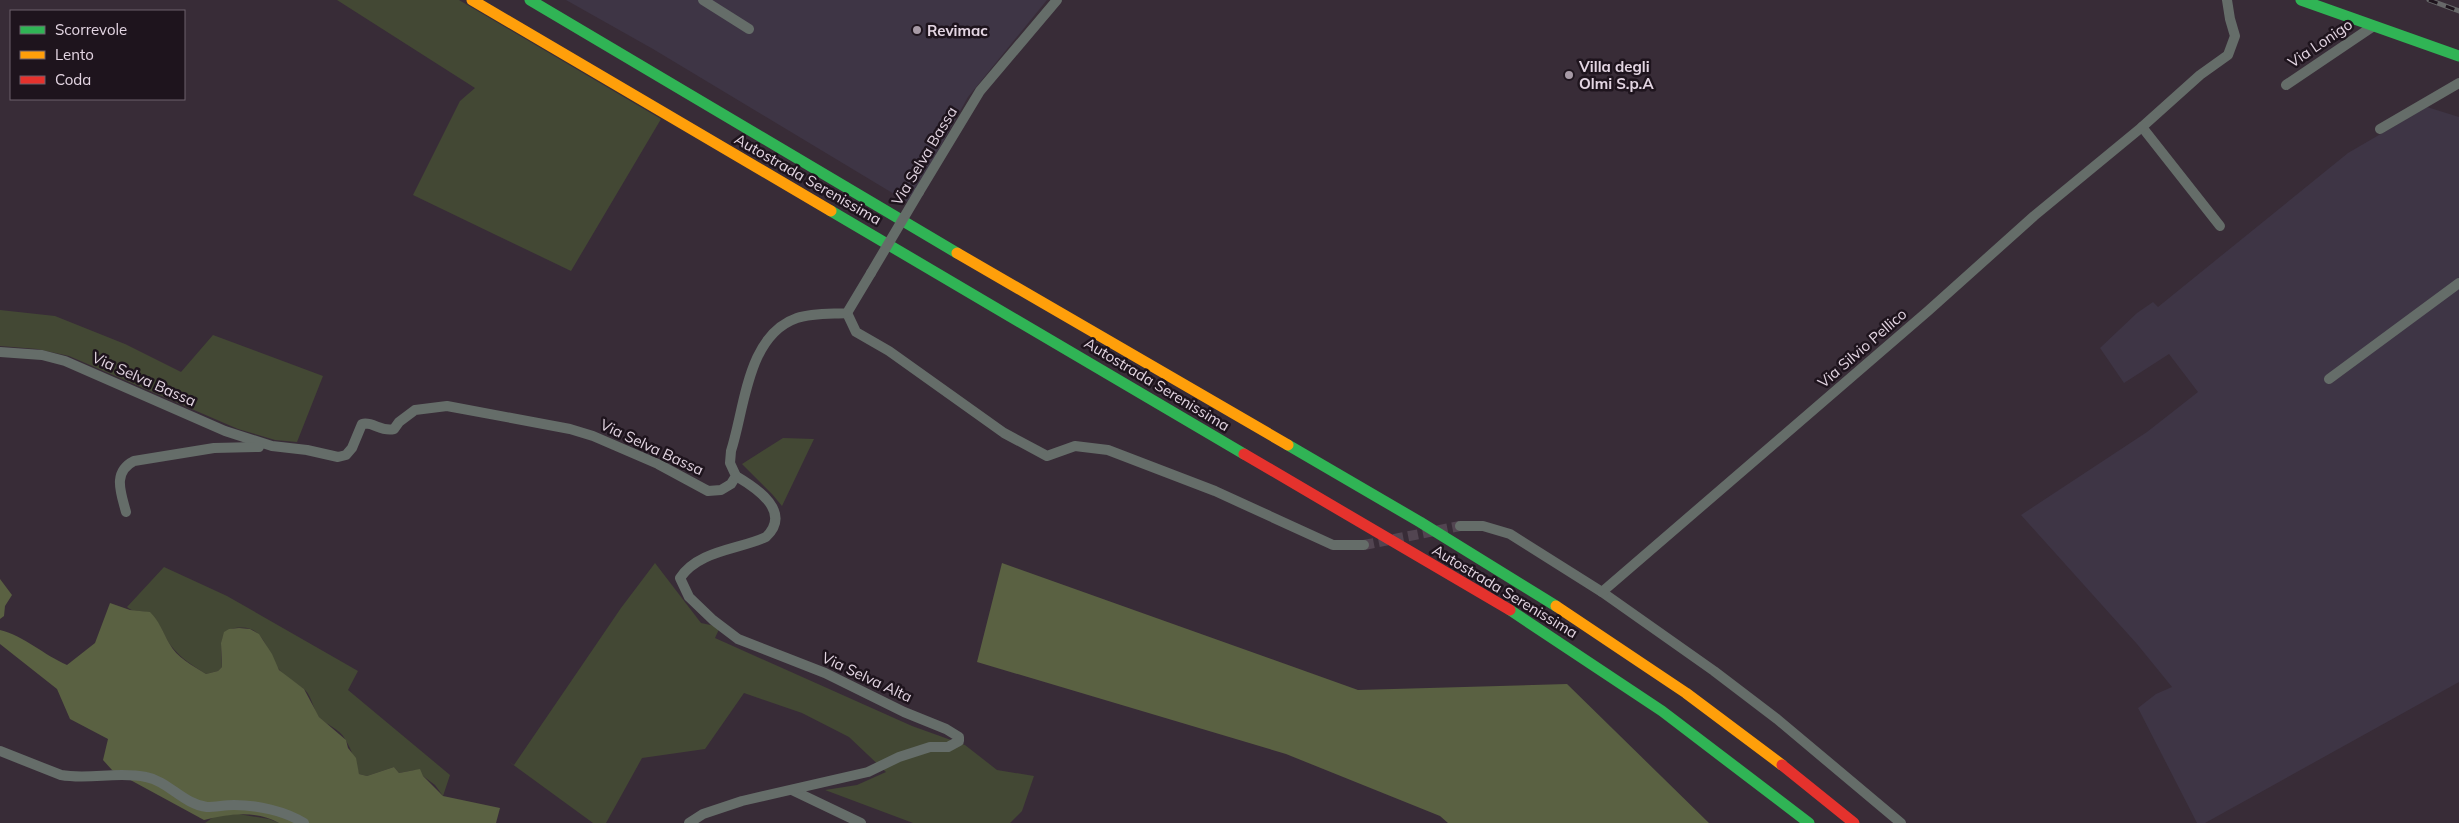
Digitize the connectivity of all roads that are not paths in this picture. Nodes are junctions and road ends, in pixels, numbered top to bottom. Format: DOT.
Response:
graph roads {
  1 [pos="472,0"];
  2 [pos="530,0"];
  3 [pos="702,0"];
  4 [pos="1057,0"];
  5 [pos="2227,0"];
  6 [pos="2301,0"];
  7 [pos="2372,27"];
  8 [pos="749,29"];
  9 [pos="2459,56"];
  10 [pos="2459,83"];
  11 [pos="2286,85"];
  12 [pos="2142,127"];
  13 [pos="2380,129"];
  14 [pos="2220,226"];
  15 [pos="2459,283"];
  16 [pos="847,313"];
  17 [pos="0,352"];
  18 [pos="2330,379"];
  19 [pos="272,446"];
  20 [pos="736,476"];
  21 [pos="126,512"];
  22 [pos="1460,526"];
  23 [pos="1364,545"];
  24 [pos="1602,592"];
  25 [pos="0,751"];
  26 [pos="792,790"];
  27 [pos="304,823"];
  28 [pos="690,823"];
  29 [pos="860,823"];
  30 [pos="1809,823"];
  31 [pos="1854,823"];
  32 [pos="1901,823"];
  1 -- 30 [label="main road, Autostrada Serenissima"];
  2 -- 31 [label="main road, Autostrada Serenissima"];
  3 -- 8 [label="street"];
  4 -- 16 [label="street, Via Selva Bassa, bridge"];
  5 -- 12 [label="street, Via Silvio Pellico"];
  6 -- 7 [label="main road, Via Lonigo"];
  7 -- 9 [label="main road, Via Lonigo"];
  7 -- 11 [label="street, Via Lonigo"];
  10 -- 13 [label="street"];
  12 -- 14 [label="street"];
  12 -- 24 [label="street, Via Silvio Pellico"];
  15 -- 18 [label="street"];
  16 -- 20 [label="street"];
  16 -- 23 [label="street"];
  17 -- 19 [label="street, Via Selva Bassa"];
  19 -- 20 [label="street, Via Selva Bassa"];
  19 -- 21 [label="street, Via Selva Bassa"];
  20 -- 26 [label="street, Via Selva Alta"];
  22 -- 24 [label="street"];
  24 -- 32 [label="street"];
  25 -- 27 [label="street"];
  26 -- 28 [label="street, Via Selva Alta"];
  26 -- 29 [label="street"];
}
